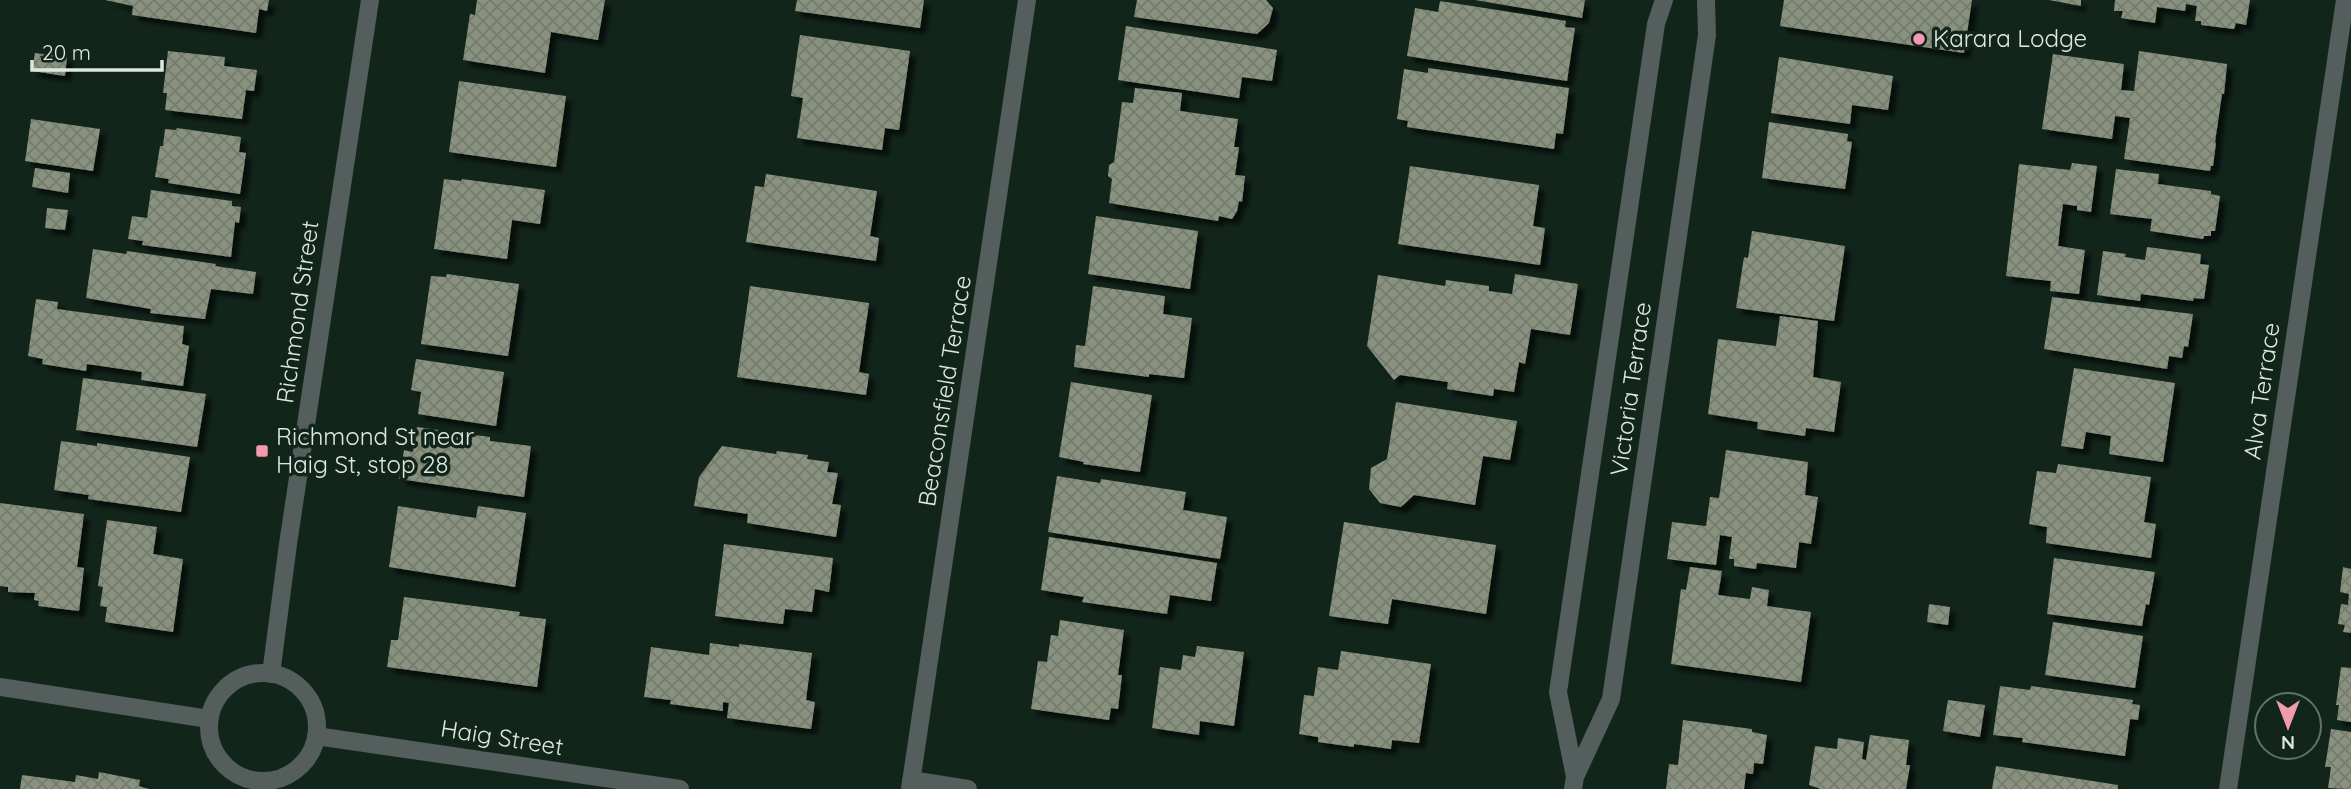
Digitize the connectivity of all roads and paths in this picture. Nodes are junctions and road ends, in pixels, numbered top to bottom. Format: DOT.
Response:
graph roads {
  1 [pos="370,0"];
  2 [pos="1027,0"];
  3 [pos="1664,0"];
  4 [pos="1706,0"];
  5 [pos="2345,0"];
  6 [pos="271,674"];
  7 [pos="0,687"];
  8 [pos="209,719"];
  9 [pos="316,736"];
  10 [pos="1574,783"];
  11 [pos="251,785"];
  12 [pos="910,785"];
  13 [pos="680,789"];
  14 [pos="968,789"];
  15 [pos="2228,789"];
  1 -- 6 [label="street, Richmond Street"];
  2 -- 12 [label="street, Beaconsfield Terrace"];
  3 -- 10 [label="street, Victoria Terrace"];
  4 -- 10 [label="street, Victoria Terrace"];
  5 -- 15 [label="street, Alva Terrace"];
  6 -- 8 [label="street"];
  6 -- 9 [label="street"];
  7 -- 8 [label="street"];
  8 -- 11 [label="street"];
  9 -- 11 [label="street"];
  9 -- 13 [label="street, Haig Street"];
  12 -- 14 [label="street"];
}
